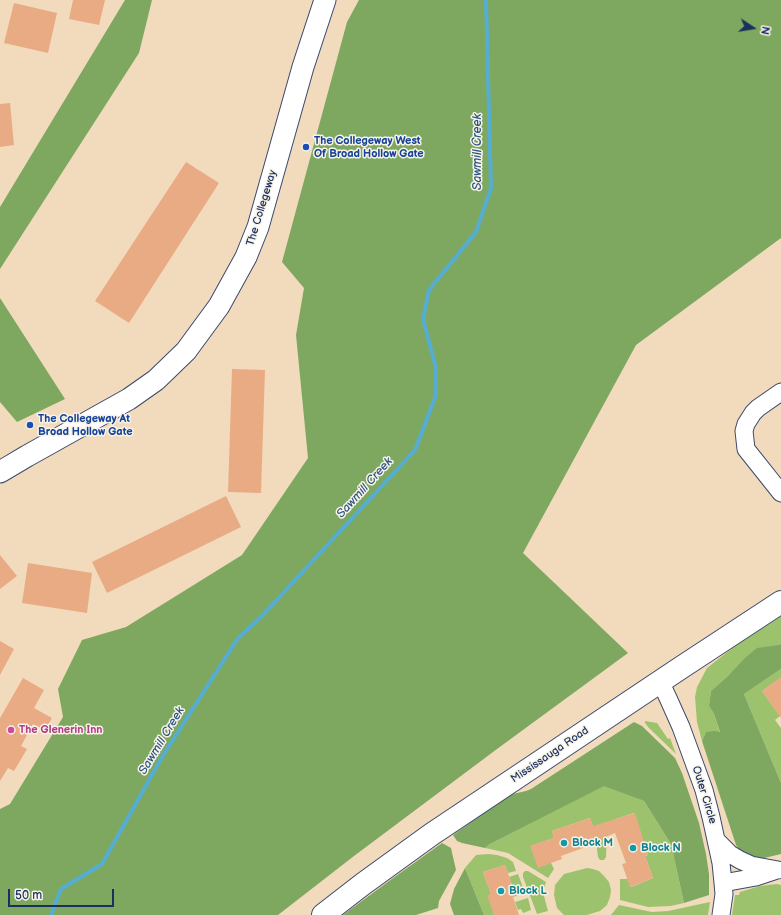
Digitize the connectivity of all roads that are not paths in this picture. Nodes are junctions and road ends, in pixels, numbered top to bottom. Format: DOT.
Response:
graph roads {
  1 [pos="325,0"];
  2 [pos="781,392"];
  3 [pos="2,467"];
  4 [pos="781,493"];
  5 [pos="781,602"];
  6 [pos="660,681"];
  7 [pos="716,840"];
  8 [pos="780,870"];
  9 [pos="724,884"];
  10 [pos="323,915"];
  11 [pos="721,915"];
  1 -- 3 [label="street, The Collegeway"];
  2 -- 4 [label="street"];
  5 -- 6 [label="main road, Mississauga Road"];
  6 -- 7 [label="street, Outer Circle"];
  6 -- 10 [label="main road, Mississauga Road"];
  7 -- 8 [label="street"];
  7 -- 9 [label="street, Outer Circle"];
  8 -- 9 [label="street"];
  9 -- 11 [label="street, Outer Circle"];
}
